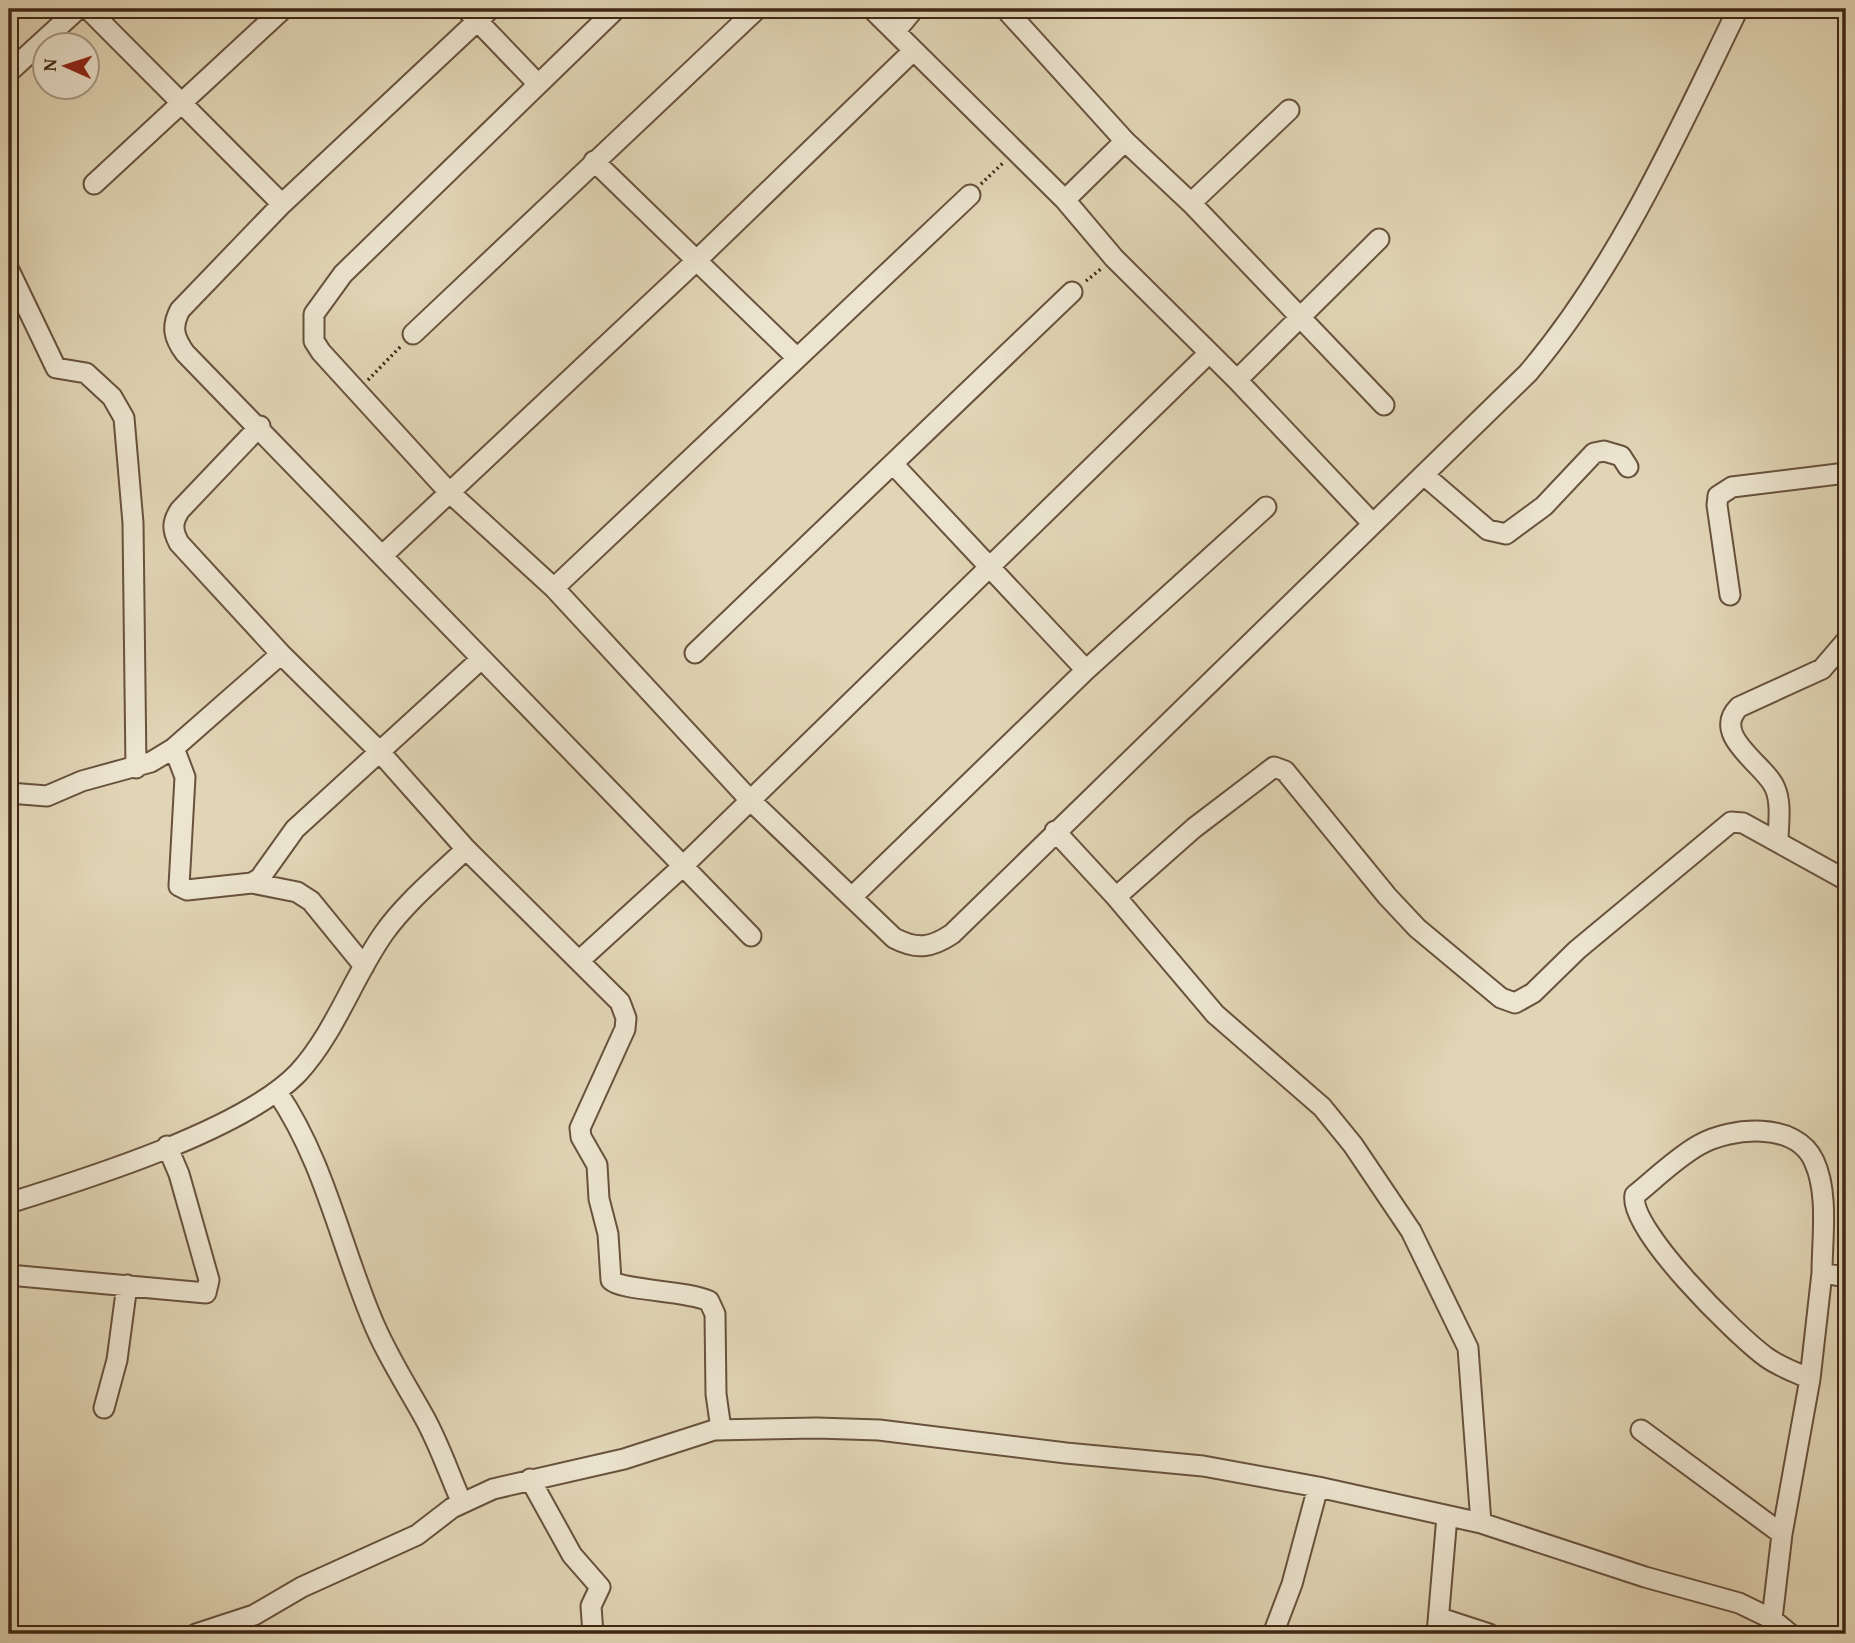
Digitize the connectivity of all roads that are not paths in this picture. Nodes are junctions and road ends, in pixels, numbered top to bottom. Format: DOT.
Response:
graph roads {
  1 [pos="78,9"];
  2 [pos="88,9"];
  3 [pos="283,9"];
  4 [pos="617,9"];
  5 [pos="757,9"];
  6 [pos="872,9"];
  7 [pos="914,9"];
  8 [pos="1738,9"];
  9 [pos="478,13"];
  10 [pos="1009,13"];
  11 [pos="895,32"];
  12 [pos="913,51"];
  13 [pos="9,72"];
  14 [pos="538,84"];
  15 [pos="182,103"];
  16 [pos="1289,110"];
  17 [pos="1125,141"];
  18 [pos="594,161"];
  19 [pos="94,184"];
  20 [pos="970,195"];
  21 [pos="1065,200"];
  22 [pos="1191,203"];
  23 [pos="282,204"];
  24 [pos="1379,239"];
  25 [pos="696,261"];
  26 [pos="9,270"];
  27 [pos="1072,292"];
  28 [pos="1301,317"];
  29 [pos="413,334"];
  30 [pos="1208,354"];
  31 [pos="797,358"];
  32 [pos="1237,380"];
  33 [pos="1384,405"];
  34 [pos="260,426"];
  35 [pos="894,465"];
  36 [pos="1628,467"];
  37 [pos="1846,473"];
  38 [pos="1424,475"];
  39 [pos="448,491"];
  40 [pos="1266,507"];
  41 [pos="1373,524"];
  42 [pos="383,555"];
  43 [pos="989,565"];
  44 [pos="554,588"];
  45 [pos="1730,595"];
  46 [pos="1846,641"];
  47 [pos="695,653"];
  48 [pos="281,654"];
  49 [pos="480,660"];
  50 [pos="1086,670"];
  51 [pos="174,748"];
  52 [pos="379,751"];
  53 [pos="136,768"];
  54 [pos="9,793"];
  55 [pos="749,799"];
  56 [pos="1055,831"];
  57 [pos="1778,842"];
  58 [pos="466,849"];
  59 [pos="682,867"];
  60 [pos="1846,880"];
  61 [pos="252,883"];
  62 [pos="853,896"];
  63 [pos="1116,897"];
  64 [pos="751,936"];
  65 [pos="580,960"];
  66 [pos="364,966"];
  67 [pos="277,1092"];
  68 [pos="167,1146"];
  69 [pos="9,1203"];
  70 [pos="1822,1273"];
  71 [pos="9,1275"];
  72 [pos="1846,1277"];
  73 [pos="127,1284"];
  74 [pos="1810,1379"];
  75 [pos="104,1408"];
  76 [pos="721,1429"];
  77 [pos="1641,1430"];
  78 [pos="530,1479"];
  79 [pos="1318,1487"];
  80 [pos="462,1503"];
  81 [pos="1447,1516"];
  82 [pos="1481,1523"];
  83 [pos="1783,1534"];
  84 [pos="1772,1619"];
  85 [pos="1438,1626"];
  86 [pos="196,1634"];
  87 [pos="593,1634"];
  88 [pos="1273,1634"];
  89 [pos="1489,1634"];
  90 [pos="1790,1634"];
  1 -- 13 [label="street"];
  2 -- 15 [label="street"];
  3 -- 15 [label="street"];
  4 -- 14 [label="street"];
  5 -- 18 [label="street"];
  6 -- 11 [label="street"];
  7 -- 11 [label="street"];
  8 -- 38 [label="street"];
  9 -- 14 [label="street"];
  9 -- 23 [label="street"];
  10 -- 17 [label="street"];
  11 -- 12 [label="street"];
  12 -- 21 [label="street"];
  12 -- 25 [label="street"];
  14 -- 39 [label="street"];
  15 -- 19 [label="street"];
  15 -- 23 [label="street"];
  16 -- 22 [label="street"];
  17 -- 21 [label="street"];
  17 -- 22 [label="street"];
  18 -- 25 [label="street"];
  18 -- 29 [label="street"];
  20 -- 31 [label="street"];
  21 -- 30 [label="street"];
  22 -- 28 [label="street"];
  23 -- 34 [label="street"];
  24 -- 28 [label="street"];
  25 -- 31 [label="street"];
  25 -- 39 [label="street"];
  26 -- 53 [label="street"];
  27 -- 35 [label="street"];
  28 -- 32 [label="street"];
  28 -- 33 [label="street"];
  30 -- 32 [label="street"];
  30 -- 43 [label="street"];
  31 -- 44 [label="street"];
  32 -- 41 [label="street"];
  34 -- 42 [label="street"];
  34 -- 48 [label="street"];
  35 -- 43 [label="street"];
  35 -- 47 [label="street"];
  36 -- 38 [label="street"];
  37 -- 45 [label="street"];
  38 -- 41 [label="street"];
  39 -- 42 [label="street"];
  39 -- 44 [label="street"];
  40 -- 50 [label="street"];
  41 -- 56 [label="street"];
  42 -- 49 [label="street"];
  43 -- 50 [label="street"];
  43 -- 55 [label="street"];
  44 -- 55 [label="street"];
  46 -- 57 [label="street"];
  48 -- 51 [label="street"];
  48 -- 52 [label="street"];
  49 -- 52 [label="street"];
  49 -- 59 [label="street"];
  50 -- 62 [label="street"];
  51 -- 53 [label="street"];
  51 -- 61 [label="street"];
  52 -- 58 [label="street"];
  52 -- 61 [label="street"];
  53 -- 54 [label="street"];
  55 -- 59 [label="street"];
  55 -- 62 [label="street"];
  56 -- 62 [label="street"];
  56 -- 63 [label="street"];
  57 -- 60 [label="street"];
  57 -- 63 [label="street"];
  58 -- 65 [label="street"];
  58 -- 66 [label="street"];
  59 -- 64 [label="street"];
  59 -- 65 [label="street"];
  61 -- 66 [label="street"];
  63 -- 82 [label="street"];
  65 -- 76 [label="street"];
  66 -- 67 [label="street"];
  67 -- 68 [label="street"];
  67 -- 80 [label="street"];
  68 -- 69 [label="street"];
  68 -- 73 [label="street"];
  70 -- 72 [label="street"];
  70 -- 74 [label="street"];
  70 -- 74 [label="street"];
  71 -- 73 [label="street"];
  73 -- 75 [label="street"];
  74 -- 83 [label="street"];
  76 -- 78 [label="street"];
  76 -- 79 [label="street"];
  77 -- 83 [label="street"];
  78 -- 80 [label="street"];
  78 -- 87 [label="street"];
  79 -- 81 [label="street"];
  79 -- 88 [label="street"];
  80 -- 86 [label="street"];
  81 -- 82 [label="street"];
  81 -- 85 [label="street"];
  82 -- 84 [label="street"];
  83 -- 84 [label="street"];
  84 -- 90 [label="street"];
  85 -- 89 [label="street"];
}
